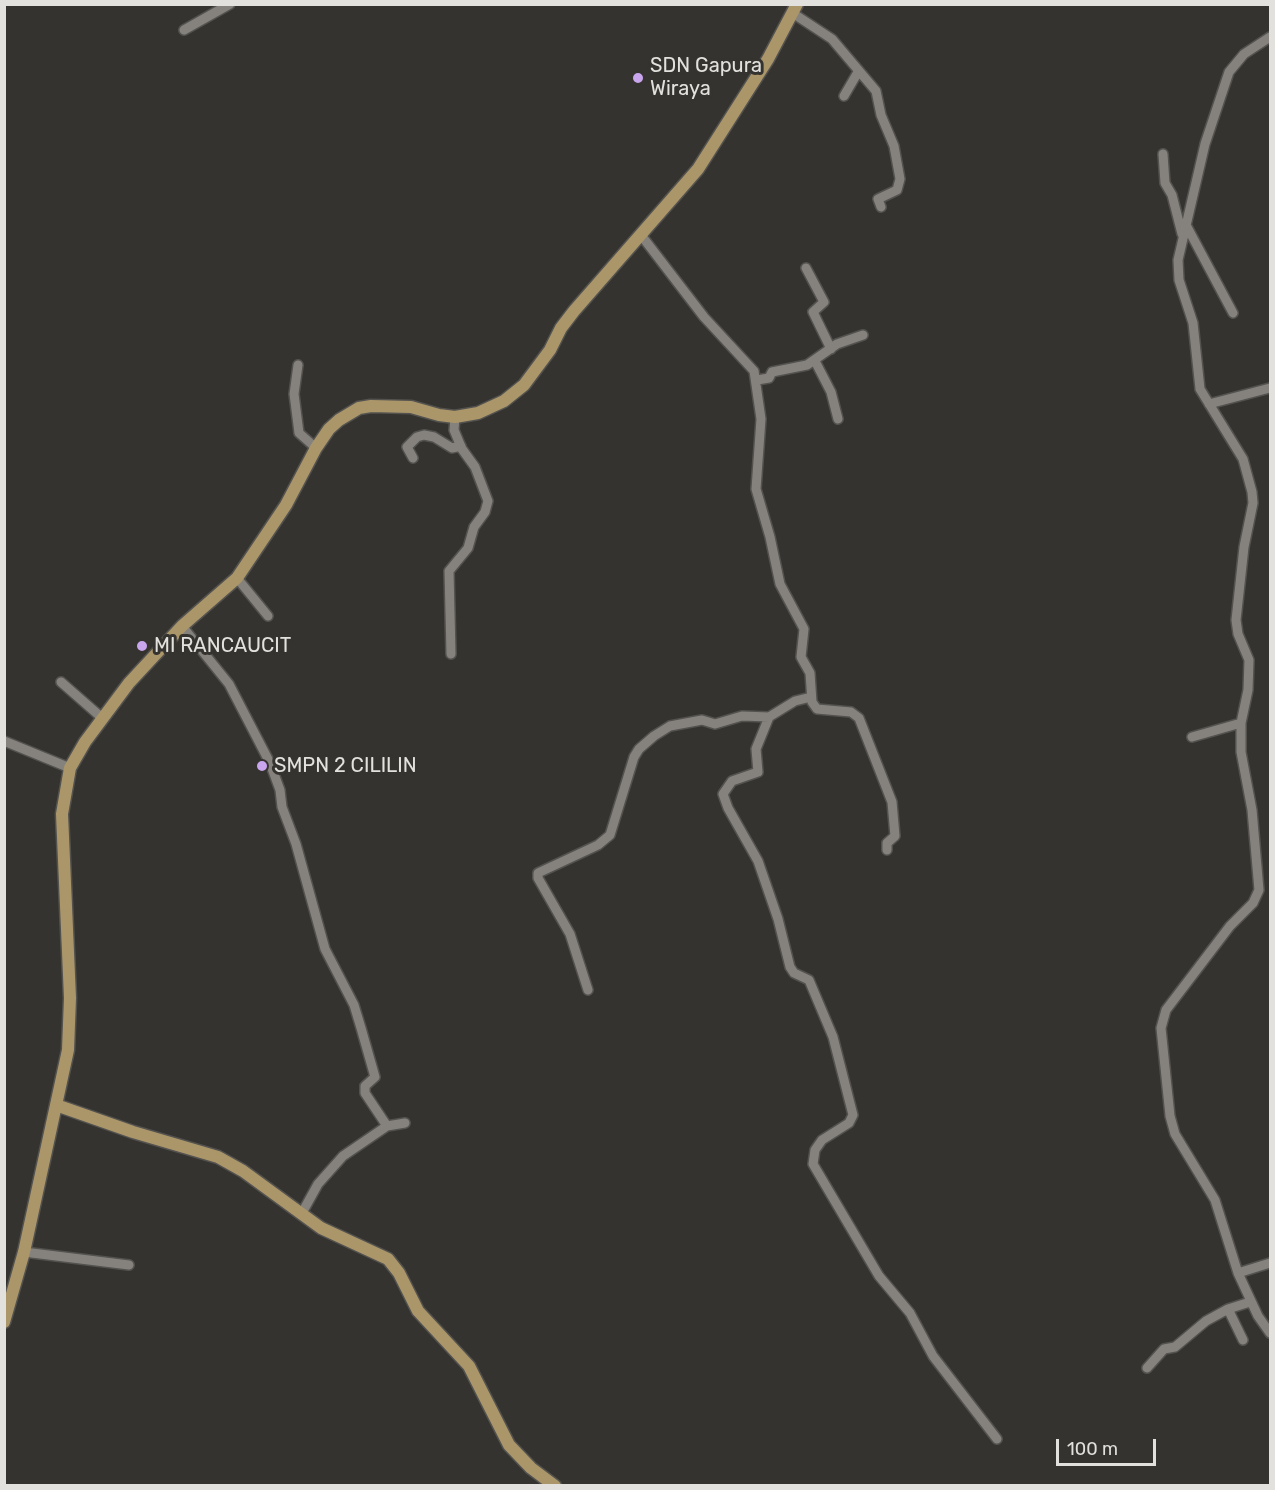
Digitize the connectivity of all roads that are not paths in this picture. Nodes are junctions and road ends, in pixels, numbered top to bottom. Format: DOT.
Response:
graph roads {
  1 [pos="230,4"];
  2 [pos="795,9"];
  3 [pos="184,30"];
  4 [pos="1270,37"];
  5 [pos="858,72"];
  6 [pos="844,96"];
  7 [pos="1162,154"];
  8 [pos="881,207"];
  9 [pos="1185,223"];
  10 [pos="1182,234"];
  11 [pos="641,235"];
  12 [pos="806,268"];
  13 [pos="1233,313"];
  14 [pos="863,335"];
  15 [pos="831,349"];
  16 [pos="815,361"];
  17 [pos="298,365"];
  18 [pos="757,380"];
  19 [pos="1270,388"];
  20 [pos="1209,404"];
  21 [pos="455,417"];
  22 [pos="838,419"];
  23 [pos="461,446"];
  24 [pos="316,448"];
  25 [pos="413,458"];
  26 [pos="237,578"];
  27 [pos="268,616"];
  28 [pos="182,626"];
  29 [pos="451,654"];
  30 [pos="61,682"];
  31 [pos="812,697"];
  32 [pos="101,717"];
  33 [pos="770,717"];
  34 [pos="1241,723"];
  35 [pos="1192,737"];
  36 [pos="4,741"];
  37 [pos="70,768"];
  38 [pos="887,850"];
  39 [pos="588,990"];
  40 [pos="56,1105"];
  41 [pos="405,1122"];
  42 [pos="387,1126"];
  43 [pos="302,1213"];
  44 [pos="24,1252"];
  45 [pos="1270,1263"];
  46 [pos="129,1264"];
  47 [pos="1238,1273"];
  48 [pos="1250,1302"];
  49 [pos="1228,1309"];
  50 [pos="4,1322"];
  51 [pos="1270,1333"];
  52 [pos="1243,1340"];
  53 [pos="1147,1368"];
  54 [pos="997,1439"];
  55 [pos="555,1485"];
  1 -- 3 [label="street"];
  2 -- 5 [label="street"];
  2 -- 11 [label="main road"];
  4 -- 9 [label="street"];
  5 -- 6 [label="street"];
  5 -- 8 [label="street"];
  7 -- 10 [label="street"];
  9 -- 10 [label="street"];
  9 -- 13 [label="street"];
  10 -- 20 [label="street"];
  11 -- 18 [label="street"];
  11 -- 21 [label="main road"];
  12 -- 15 [label="street"];
  14 -- 15 [label="street"];
  15 -- 16 [label="street"];
  16 -- 18 [label="street"];
  16 -- 22 [label="street"];
  17 -- 24 [label="street"];
  18 -- 31 [label="street"];
  19 -- 20 [label="street"];
  20 -- 34 [label="street"];
  21 -- 23 [label="street"];
  21 -- 24 [label="main road"];
  23 -- 25 [label="street"];
  23 -- 29 [label="street"];
  24 -- 26 [label="main road"];
  26 -- 27 [label="street"];
  26 -- 28 [label="main road"];
  28 -- 32 [label="main road"];
  28 -- 42 [label="street"];
  30 -- 32 [label="street"];
  31 -- 33 [label="street"];
  31 -- 38 [label="street"];
  32 -- 37 [label="main road"];
  33 -- 39 [label="street"];
  33 -- 54 [label="street"];
  34 -- 35 [label="street"];
  34 -- 47 [label="street"];
  36 -- 37 [label="street"];
  37 -- 40 [label="main road"];
  40 -- 43 [label="main road"];
  40 -- 44 [label="main road"];
  41 -- 42 [label="street"];
  42 -- 43 [label="street"];
  43 -- 55 [label="main road"];
  44 -- 46 [label="street"];
  44 -- 50 [label="main road"];
  45 -- 47 [label="street"];
  47 -- 48 [label="street"];
  48 -- 49 [label="street"];
  48 -- 51 [label="street"];
  49 -- 52 [label="street"];
  49 -- 53 [label="street"];
}
